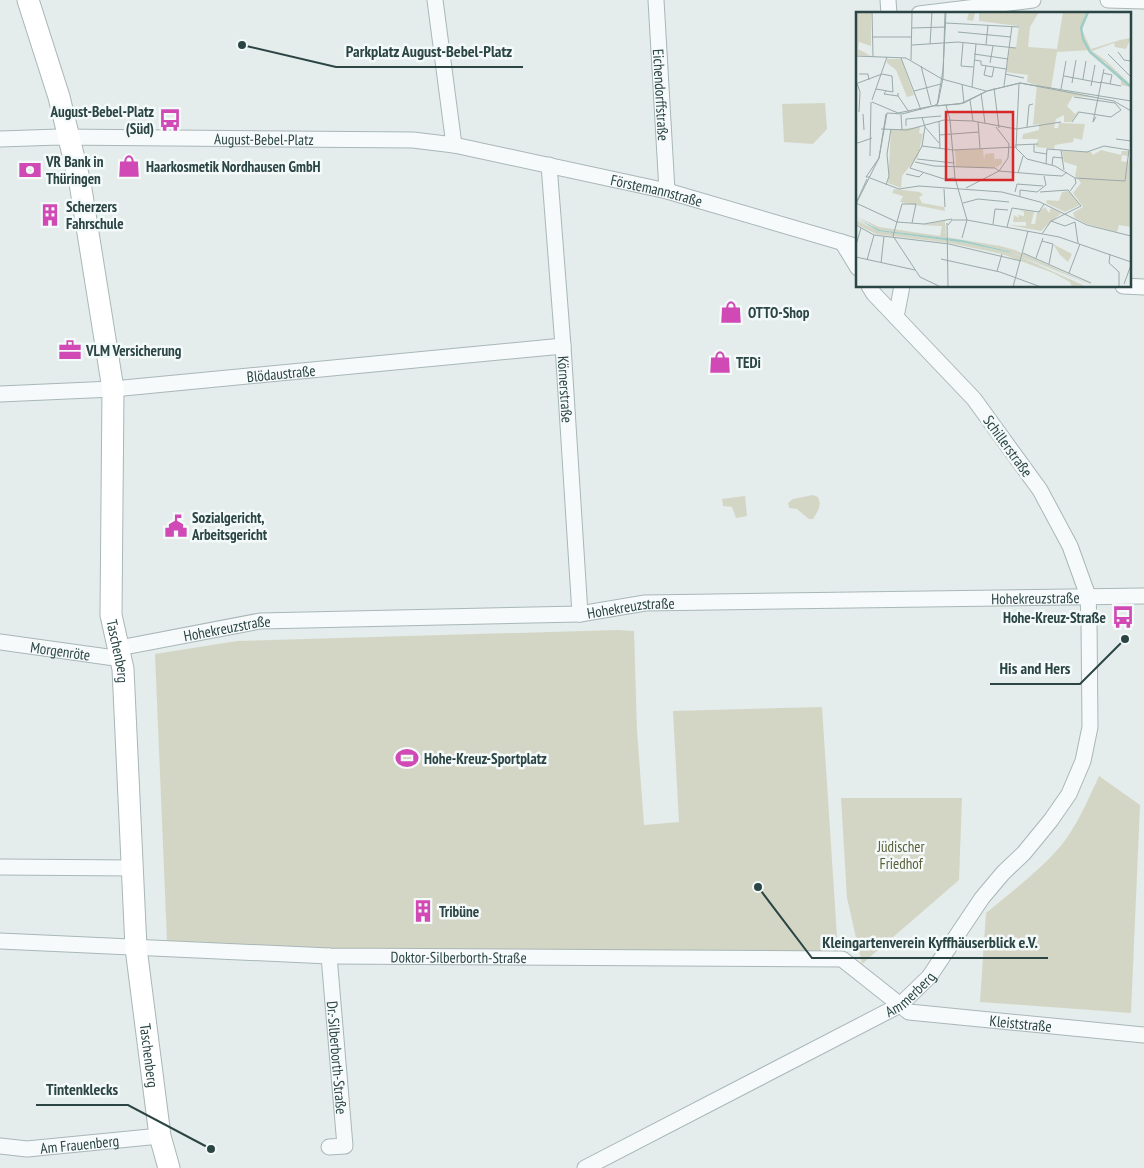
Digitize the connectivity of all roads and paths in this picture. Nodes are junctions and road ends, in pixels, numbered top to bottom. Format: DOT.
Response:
graph roads {
  1 [pos="28,0"];
  2 [pos="435,0"];
  3 [pos="656,0"];
  4 [pos="1033,0"];
  5 [pos="1108,0"];
  6 [pos="1144,1"];
  7 [pos="935,12"];
  8 [pos="70,137"];
  9 [pos="0,139"];
  10 [pos="454,145"];
  11 [pos="549,165"];
  12 [pos="667,191"];
  13 [pos="842,242"];
  14 [pos="856,246"];
  15 [pos="856,265"];
  16 [pos="871,288"];
  17 [pos="902,288"];
  18 [pos="896,317"];
  19 [pos="564,346"];
  20 [pos="113,390"];
  21 [pos="0,394"];
  22 [pos="1088,596"];
  23 [pos="1144,596"];
  24 [pos="580,614"];
  25 [pos="0,642"];
  26 [pos="120,654"];
  27 [pos="0,867"];
  28 [pos="133,868"];
  29 [pos="0,941"];
  30 [pos="136,948"];
  31 [pos="329,956"];
  32 [pos="900,1006"];
  33 [pos="1144,1035"];
  34 [pos="160,1136"];
  35 [pos="0,1146"];
  36 [pos="329,1146"];
  37 [pos="169,1168"];
  38 [pos="585,1168"];
  1 -- 8 [label="main road"];
  2 -- 10 [label="street"];
  3 -- 12 [label="street, Eichendorffstraße"];
  4 -- 7 [label="street"];
  5 -- 6 [label="street"];
  8 -- 9 [label="street, August-Bebel-Platz"];
  8 -- 10 [label="street, August-Bebel-Platz"];
  8 -- 20 [label="main road, Taschenberg"];
  10 -- 11 [label="street, Förstemannstraße"];
  11 -- 12 [label="street, Förstemannstraße"];
  11 -- 19 [label="street, Körnerstraße"];
  12 -- 13 [label="street, Förstemannstraße"];
  13 -- 14 [label="street, Förstemannstraße"];
  13 -- 15 [label="street"];
  16 -- 18 [label="street, Schillerstraße"];
  17 -- 18 [label="street"];
  18 -- 22 [label="street, Schillerstraße"];
  19 -- 20 [label="street, Blödaustraße"];
  19 -- 24 [label="street, Körnerstraße"];
  20 -- 21 [label="street, Blödaustraße"];
  20 -- 26 [label="main road, Taschenberg"];
  22 -- 23 [label="street, Hohekreuzstraße"];
  22 -- 24 [label="street, Hohekreuzstraße"];
  22 -- 32 [label="street, Ammerberg"];
  24 -- 26 [label="street, Hohekreuzstraße"];
  25 -- 26 [label="street, Morgenröte"];
  26 -- 28 [label="main road, Taschenberg"];
  27 -- 28 [label="street"];
  28 -- 30 [label="main road, Taschenberg"];
  29 -- 30 [label="street, Doktor-Silberborth-Straße"];
  30 -- 31 [label="street, Doktor-Silberborth-Straße"];
  30 -- 34 [label="main road, Taschenberg"];
  31 -- 32 [label="street, Doktor-Silberborth-Straße"];
  31 -- 36 [label="street, Dr.-Silberborth-Straße"];
  32 -- 33 [label="street, Kleiststraße"];
  32 -- 38 [label="street, Ammerberg"];
  34 -- 35 [label="street, Am Frauenberg"];
  34 -- 37 [label="main road, Taschenberg"];
}
